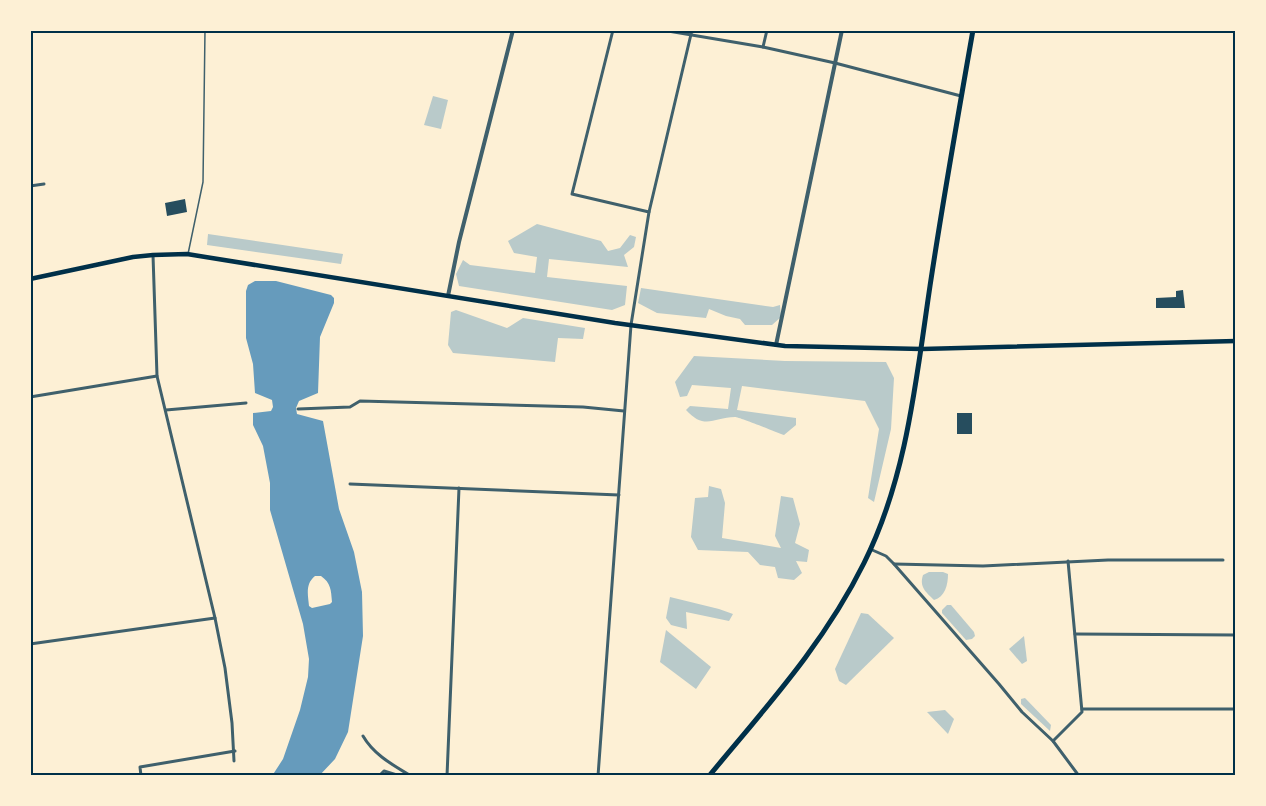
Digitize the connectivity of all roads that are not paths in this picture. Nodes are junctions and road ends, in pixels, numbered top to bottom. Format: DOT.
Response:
graph roads {
  1 [pos="205,30"];
  2 [pos="513,30"];
  3 [pos="613,30"];
  4 [pos="662,30"];
  5 [pos="767,30"];
  6 [pos="842,30"];
  7 [pos="973,30"];
  8 [pos="691,32"];
  9 [pos="763,47"];
  10 [pos="835,63"];
  11 [pos="961,96"];
  12 [pos="44,184"];
  13 [pos="30,186"];
  14 [pos="650,212"];
  15 [pos="187,254"];
  16 [pos="153,255"];
  17 [pos="30,279"];
  18 [pos="448,296"];
  19 [pos="631,325"];
  20 [pos="1236,341"];
  21 [pos="776,345"];
  22 [pos="922,349"];
  23 [pos="157,376"];
  24 [pos="30,397"];
  25 [pos="246,403"];
  26 [pos="298,409"];
  27 [pos="166,410"];
  28 [pos="624,411"];
  29 [pos="350,484"];
  30 [pos="459,488"];
  31 [pos="619,495"];
  32 [pos="870,549"];
  33 [pos="1223,560"];
  34 [pos="1068,561"];
  35 [pos="894,564"];
  36 [pos="215,618"];
  37 [pos="1075,633"];
  38 [pos="1236,635"];
  39 [pos="30,644"];
  40 [pos="1082,709"];
  41 [pos="1236,710"];
  42 [pos="363,736"];
  43 [pos="1053,741"];
  44 [pos="235,751"];
  45 [pos="234,761"];
  46 [pos="141,776"];
  47 [pos="379,776"];
  48 [pos="400,776"];
  49 [pos="411,776"];
  50 [pos="447,776"];
  51 [pos="598,776"];
  52 [pos="709,776"];
  53 [pos="1079,776"];
  1 -- 15 [label="lane"];
  2 -- 18 [label="street"];
  3 -- 14 [label="street"];
  4 -- 8 [label="street"];
  5 -- 9 [label="street"];
  6 -- 10 [label="street"];
  7 -- 11 [label="highway"];
  8 -- 9 [label="street"];
  8 -- 14 [label="street"];
  9 -- 10 [label="street"];
  10 -- 11 [label="street"];
  10 -- 21 [label="street"];
  11 -- 22 [label="highway"];
  12 -- 13 [label="street"];
  14 -- 19 [label="street"];
  15 -- 16 [label="main road"];
  15 -- 18 [label="main road"];
  16 -- 17 [label="main road"];
  16 -- 23 [label="street"];
  18 -- 19 [label="main road"];
  19 -- 21 [label="main road"];
  19 -- 28 [label="street"];
  20 -- 22 [label="main road"];
  21 -- 22 [label="main road"];
  22 -- 32 [label="highway"];
  23 -- 24 [label="street"];
  23 -- 27 [label="street"];
  25 -- 27 [label="street"];
  26 -- 28 [label="street"];
  27 -- 36 [label="street"];
  28 -- 31 [label="street"];
  29 -- 30 [label="street"];
  30 -- 31 [label="street"];
  30 -- 50 [label="street"];
  31 -- 51 [label="street"];
  32 -- 35 [label="street"];
  32 -- 52 [label="highway"];
  33 -- 34 [label="street"];
  34 -- 35 [label="street"];
  34 -- 37 [label="street"];
  35 -- 43 [label="street"];
  36 -- 39 [label="street"];
  36 -- 44 [label="street"];
  37 -- 38 [label="street"];
  37 -- 40 [label="street"];
  40 -- 41 [label="street"];
  40 -- 43 [label="street"];
  42 -- 49 [label="street"];
  43 -- 53 [label="street"];
  44 -- 45 [label="street"];
  44 -- 46 [label="street"];
  47 -- 48 [label="street"];
}
